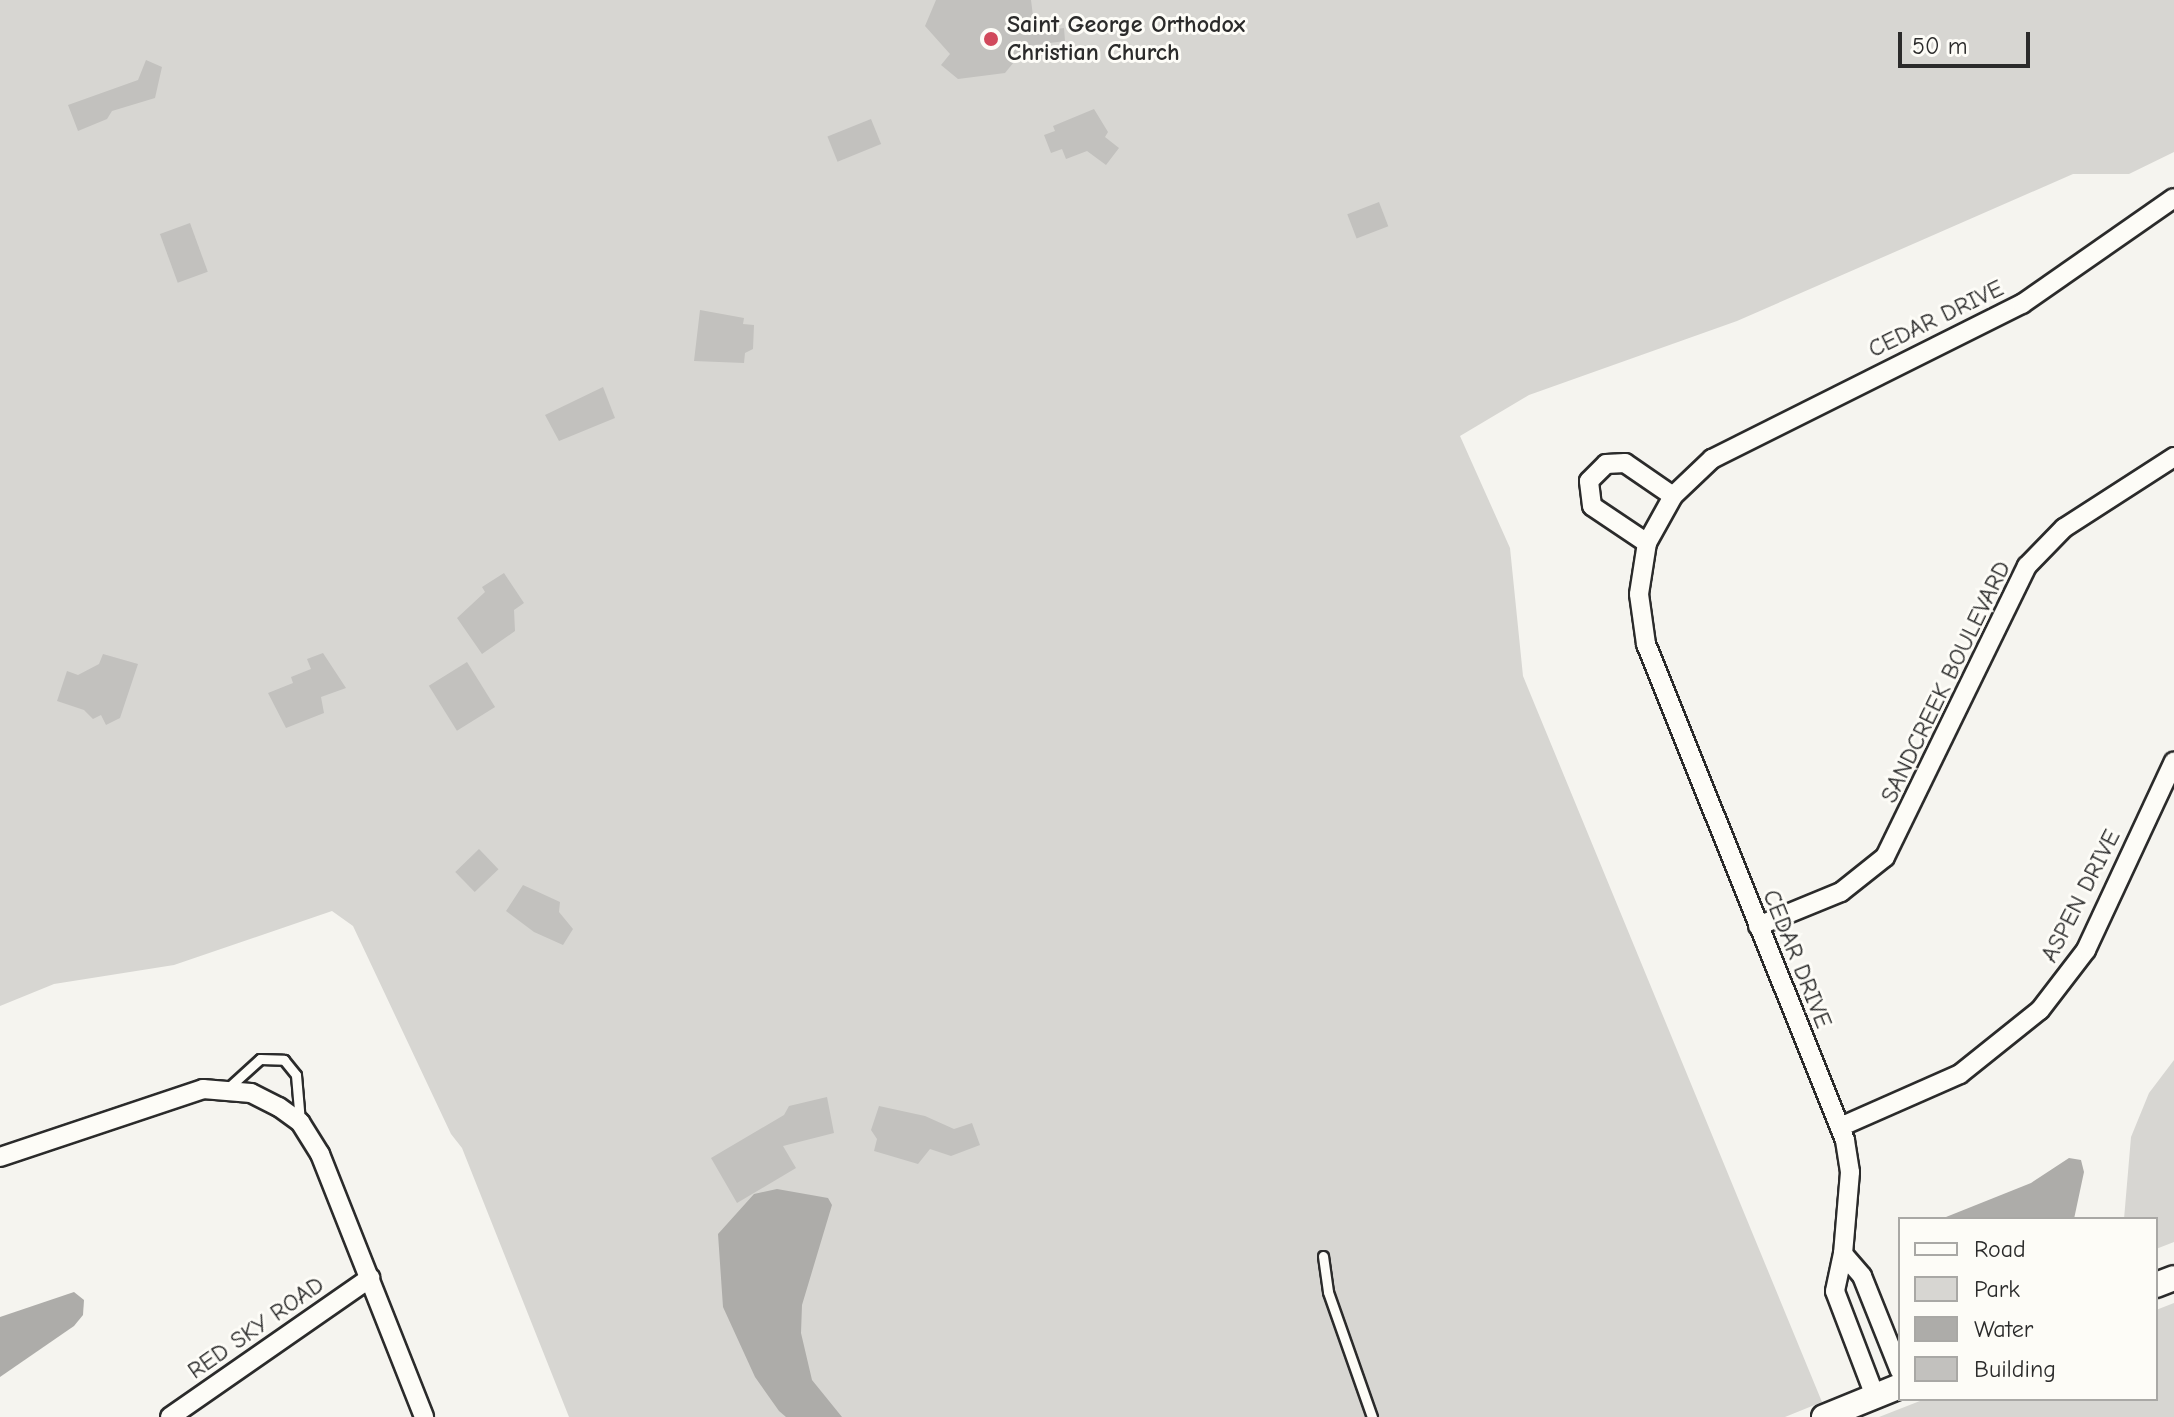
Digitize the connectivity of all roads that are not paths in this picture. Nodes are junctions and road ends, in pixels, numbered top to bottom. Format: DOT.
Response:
graph roads {
  1 [pos="2174,198"];
  2 [pos="2174,457"];
  3 [pos="1673,496"];
  4 [pos="1647,543"];
  5 [pos="2174,761"];
  6 [pos="1758,926"];
  7 [pos="228,1088"];
  8 [pos="300,1122"];
  9 [pos="1840,1127"];
  10 [pos="0,1157"];
  11 [pos="1843,1254"];
  12 [pos="1323,1256"];
  13 [pos="370,1278"];
  14 [pos="1898,1366"];
  15 [pos="1898,1387"];
  16 [pos="1875,1396"];
  17 [pos="170,1417"];
  18 [pos="424,1417"];
  19 [pos="1372,1417"];
  20 [pos="1824,1417"];
  1 -- 3 [label="street, CEDAR DRIVE"];
  2 -- 6 [label="street, SANDCREEK BOULEVARD"];
  3 -- 4 [label="street, CEDAR DRIVE"];
  3 -- 4 [label="street"];
  4 -- 6 [label="street, CEDAR DRIVE"];
  5 -- 9 [label="street, ASPEN DRIVE"];
  6 -- 9 [label="street, CEDAR DRIVE"];
  7 -- 8 [label="street"];
  7 -- 8 [label="lane"];
  7 -- 10 [label="street"];
  8 -- 13 [label="street"];
  9 -- 11 [label="street, CEDAR DRIVE"];
  11 -- 14 [label="street"];
  11 -- 16 [label="street, CEDAR DRIVE"];
  12 -- 19 [label="lane"];
  13 -- 17 [label="street, RED SKY ROAD"];
  13 -- 18 [label="street"];
  15 -- 16 [label="street"];
  16 -- 20 [label="street"];
}
